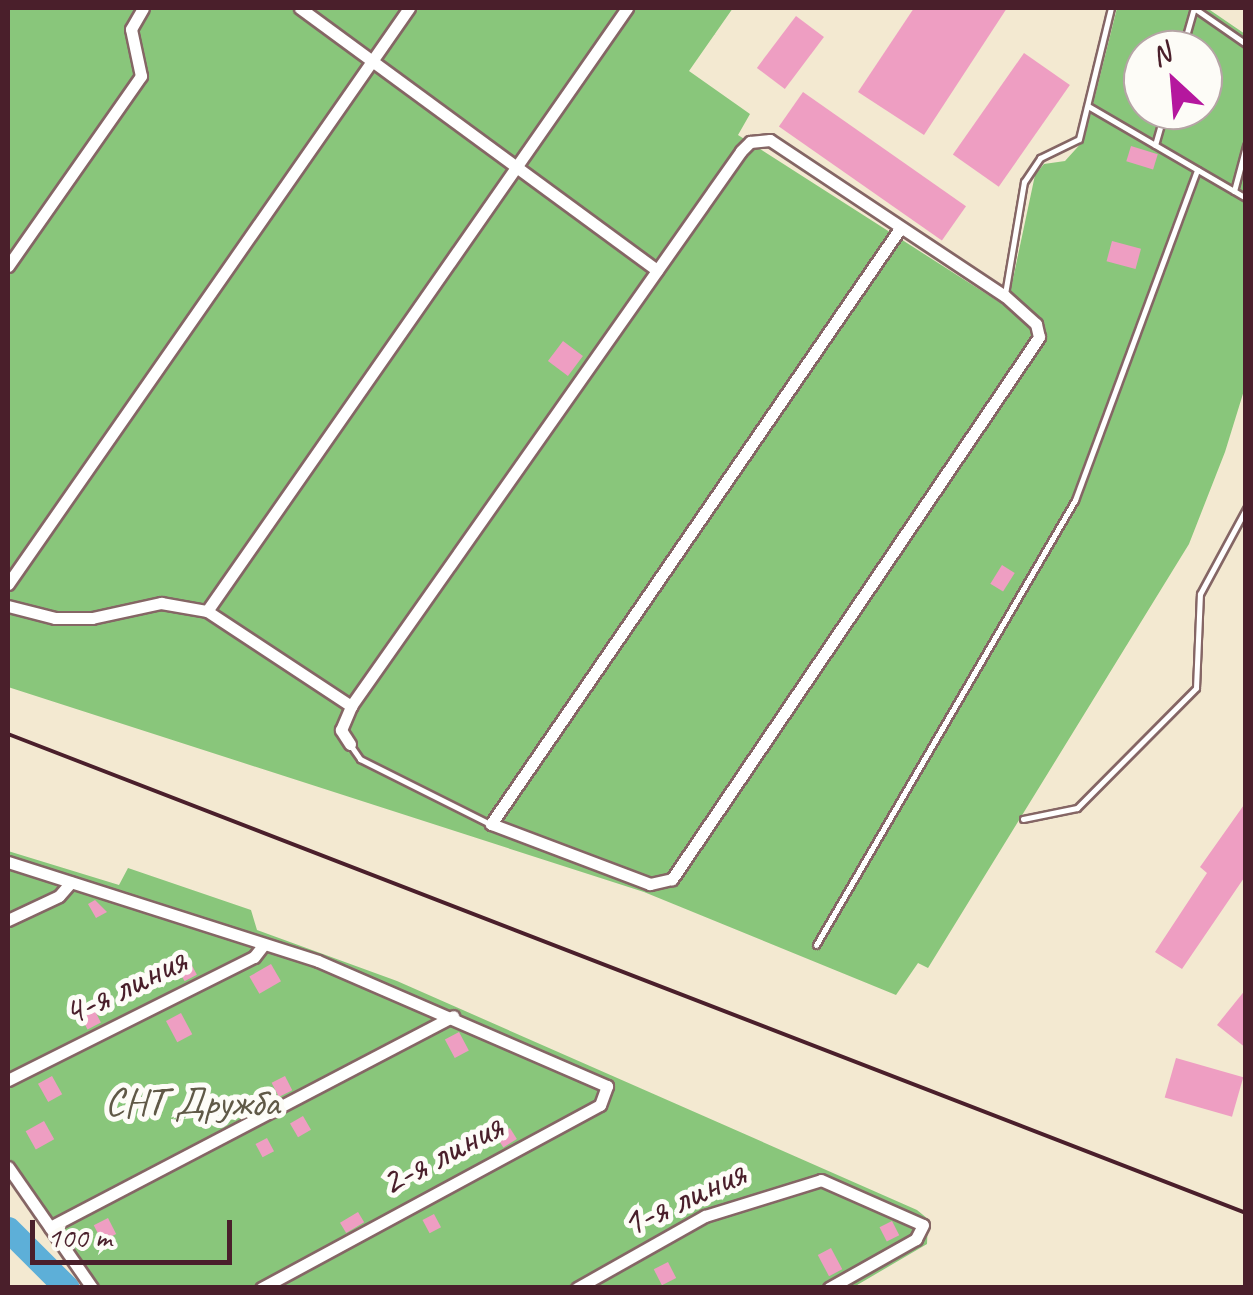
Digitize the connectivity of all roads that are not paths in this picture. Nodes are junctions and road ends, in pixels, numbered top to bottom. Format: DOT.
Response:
graph roads {
  1 [pos="143,8"];
  2 [pos="300,8"];
  3 [pos="409,8"];
  4 [pos="627,8"];
  5 [pos="1111,8"];
  6 [pos="1188,30"];
  7 [pos="1246,44"];
  8 [pos="373,58"];
  9 [pos="1088,106"];
  10 [pos="1159,130"];
  11 [pos="1155,145"];
  12 [pos="1246,146"];
  13 [pos="513,167"];
  14 [pos="1197,170"];
  15 [pos="1234,191"];
  16 [pos="1246,198"];
  17 [pos="899,230"];
  18 [pos="8,266"];
  19 [pos="657,270"];
  20 [pos="1004,296"];
  21 [pos="1246,509"];
  22 [pos="8,584"];
  23 [pos="8,606"];
  24 [pos="207,611"];
  25 [pos="351,706"];
  26 [pos="350,744"];
  27 [pos="1024,819"];
  28 [pos="491,824"];
  29 [pos="8,862"];
  30 [pos="71,882"];
  31 [pos="8,920"];
  32 [pos="264,944"];
  33 [pos="816,946"];
  34 [pos="453,1016"];
  35 [pos="8,1080"];
  36 [pos="8,1167"];
  37 [pos="50,1227"];
  38 [pos="92,1288"];
  39 [pos="261,1288"];
  40 [pos="577,1288"];
  41 [pos="829,1288"];
  1 -- 18 [label="street"];
  2 -- 8 [label="street"];
  3 -- 8 [label="street"];
  4 -- 13 [label="street"];
  5 -- 9 [label="lane"];
  6 -- 7 [label="lane"];
  8 -- 13 [label="street"];
  8 -- 22 [label="street"];
  9 -- 11 [label="lane"];
  9 -- 20 [label="lane"];
  10 -- 11 [label="lane"];
  11 -- 14 [label="lane"];
  12 -- 15 [label="lane"];
  13 -- 19 [label="street"];
  13 -- 24 [label="street"];
  14 -- 15 [label="lane"];
  14 -- 33 [label="lane"];
  15 -- 16 [label="lane"];
  17 -- 19 [label="street"];
  17 -- 20 [label="street"];
  17 -- 28 [label="street"];
  19 -- 25 [label="street"];
  20 -- 28 [label="street"];
  21 -- 27 [label="lane"];
  23 -- 24 [label="street"];
  24 -- 25 [label="street"];
  25 -- 26 [label="street"];
  26 -- 28 [label="lane"];
  29 -- 30 [label="street"];
  30 -- 31 [label="street"];
  30 -- 32 [label="street"];
  32 -- 34 [label="street"];
  32 -- 35 [label="street, 4-я линия"];
  34 -- 37 [label="street"];
  34 -- 39 [label="street, 2-я линия"];
  36 -- 37 [label="street"];
  37 -- 38 [label="street"];
  40 -- 41 [label="street, 1-я линия"];
}
